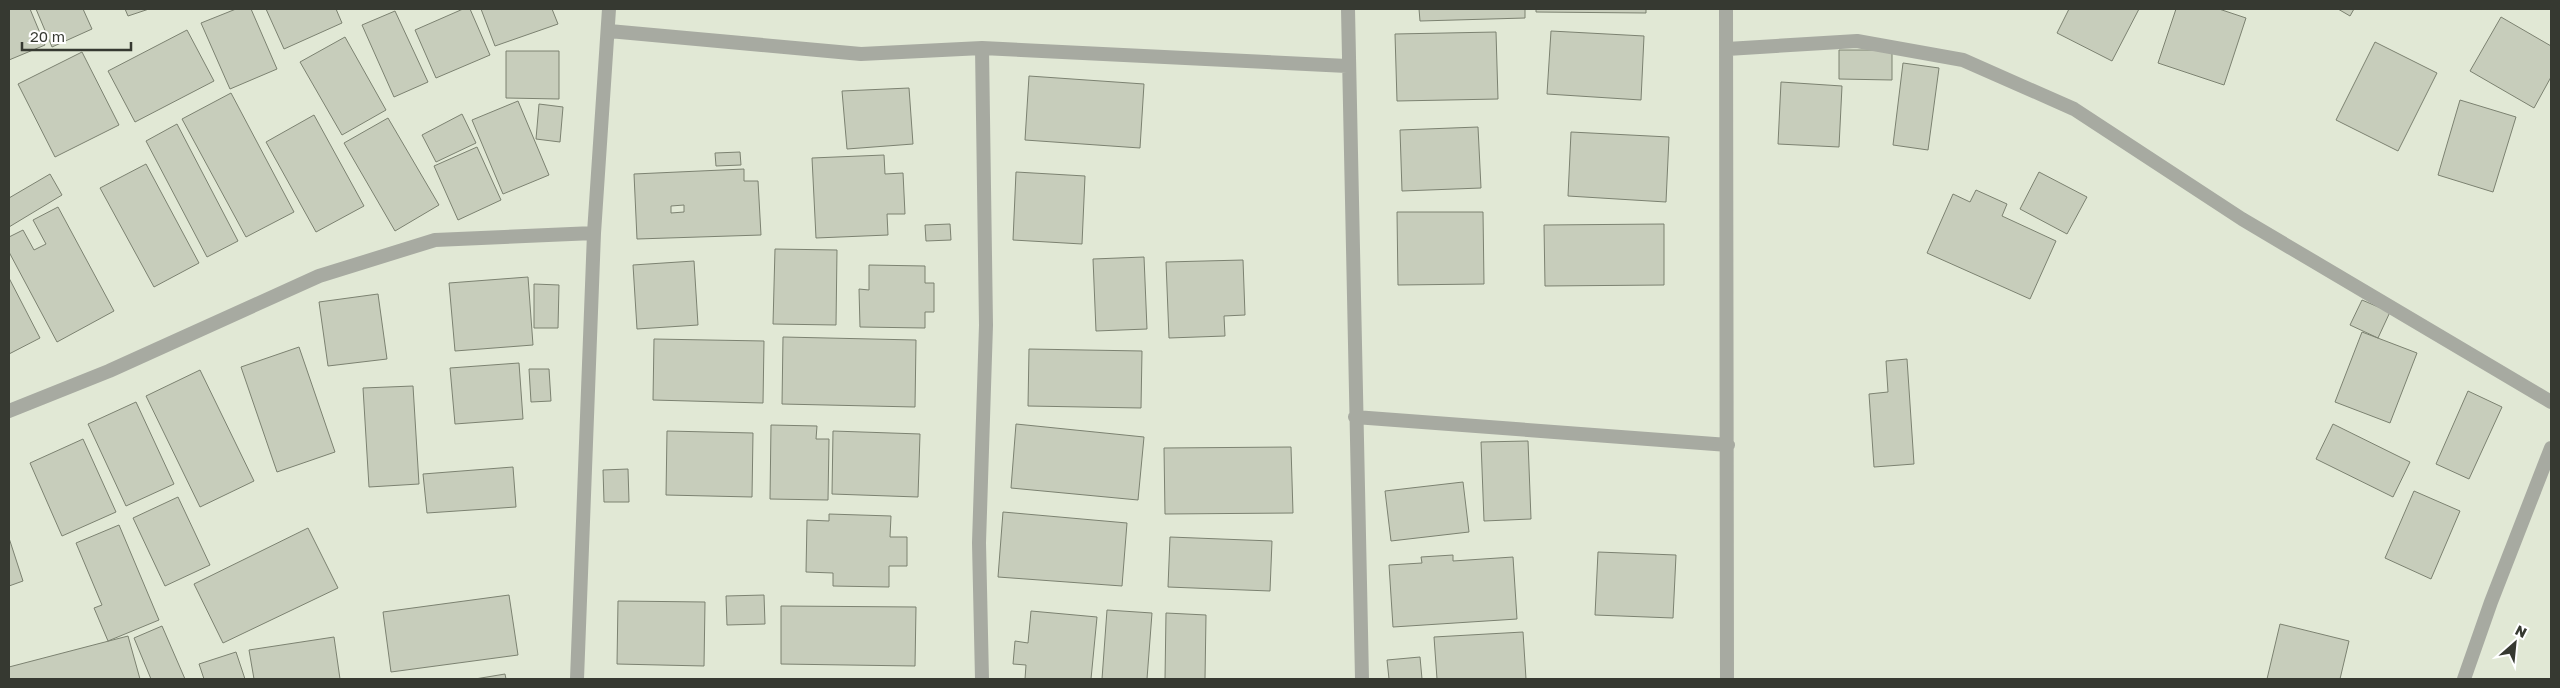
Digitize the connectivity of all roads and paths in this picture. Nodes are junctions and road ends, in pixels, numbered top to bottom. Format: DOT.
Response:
graph roads {
  1 [pos="609,9"];
  2 [pos="1348,9"];
  3 [pos="1726,9"];
  4 [pos="608,31"];
  5 [pos="982,48"];
  6 [pos="1727,49"];
  7 [pos="1348,66"];
  8 [pos="594,233"];
  9 [pos="2551,402"];
  10 [pos="9,411"];
  11 [pos="1355,416"];
  12 [pos="1728,445"];
  13 [pos="2551,448"];
  14 [pos="577,679"];
  15 [pos="982,679"];
  16 [pos="1362,679"];
  17 [pos="1727,679"];
  18 [pos="2464,679"];
  1 -- 4 [label="street"];
  2 -- 7 [label="street"];
  3 -- 6 [label="street"];
  4 -- 5 [label="street"];
  4 -- 8 [label="street"];
  5 -- 7 [label="street"];
  5 -- 15 [label="street"];
  6 -- 9 [label="street"];
  6 -- 12 [label="street"];
  7 -- 11 [label="street"];
  8 -- 10 [label="street"];
  8 -- 14 [label="street"];
  11 -- 12 [label="street"];
  11 -- 16 [label="street"];
  12 -- 17 [label="street"];
  13 -- 18 [label="street"];
}
